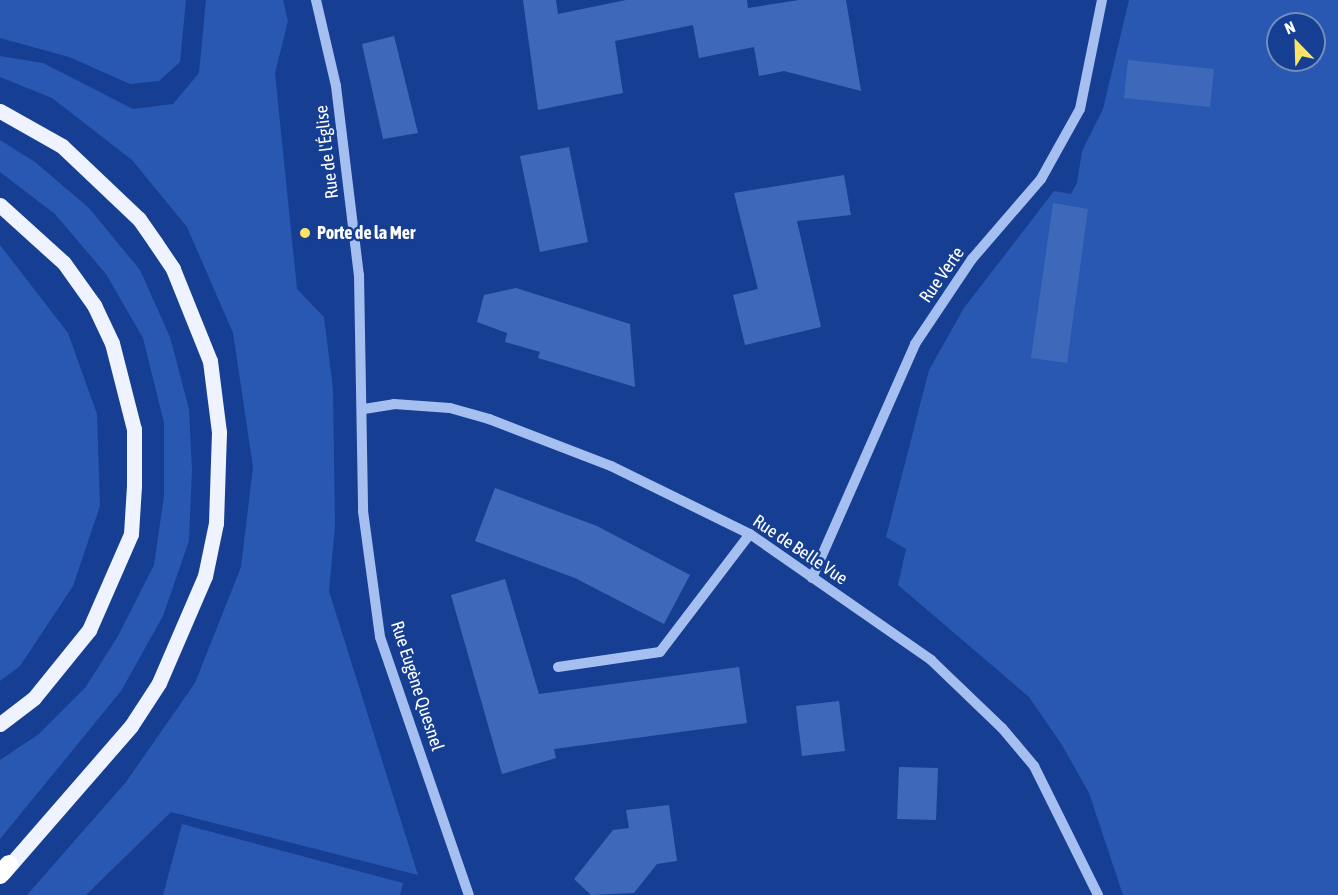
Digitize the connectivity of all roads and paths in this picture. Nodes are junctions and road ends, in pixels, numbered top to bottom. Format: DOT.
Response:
graph roads {
  1 [pos="316,0"];
  2 [pos="1102,0"];
  3 [pos="0,111"];
  4 [pos="0,205"];
  5 [pos="364,409"];
  6 [pos="750,534"];
  7 [pos="812,578"];
  8 [pos="558,667"];
  9 [pos="0,724"];
  10 [pos="3,872"];
  11 [pos="469,895"];
  12 [pos="1098,895"];
  1 -- 5 [label="street, Rue de l'Église"];
  2 -- 7 [label="street, Rue Verte"];
  3 -- 10 [label="main road"];
  4 -- 9 [label="main road"];
  5 -- 6 [label="street, Rue de Belle Vue"];
  5 -- 11 [label="street, Rue Eugène Quesnel"];
  6 -- 7 [label="street, Rue de Belle Vue"];
  6 -- 8 [label="street"];
  7 -- 12 [label="street, Rue de Belle Vue"];
}
